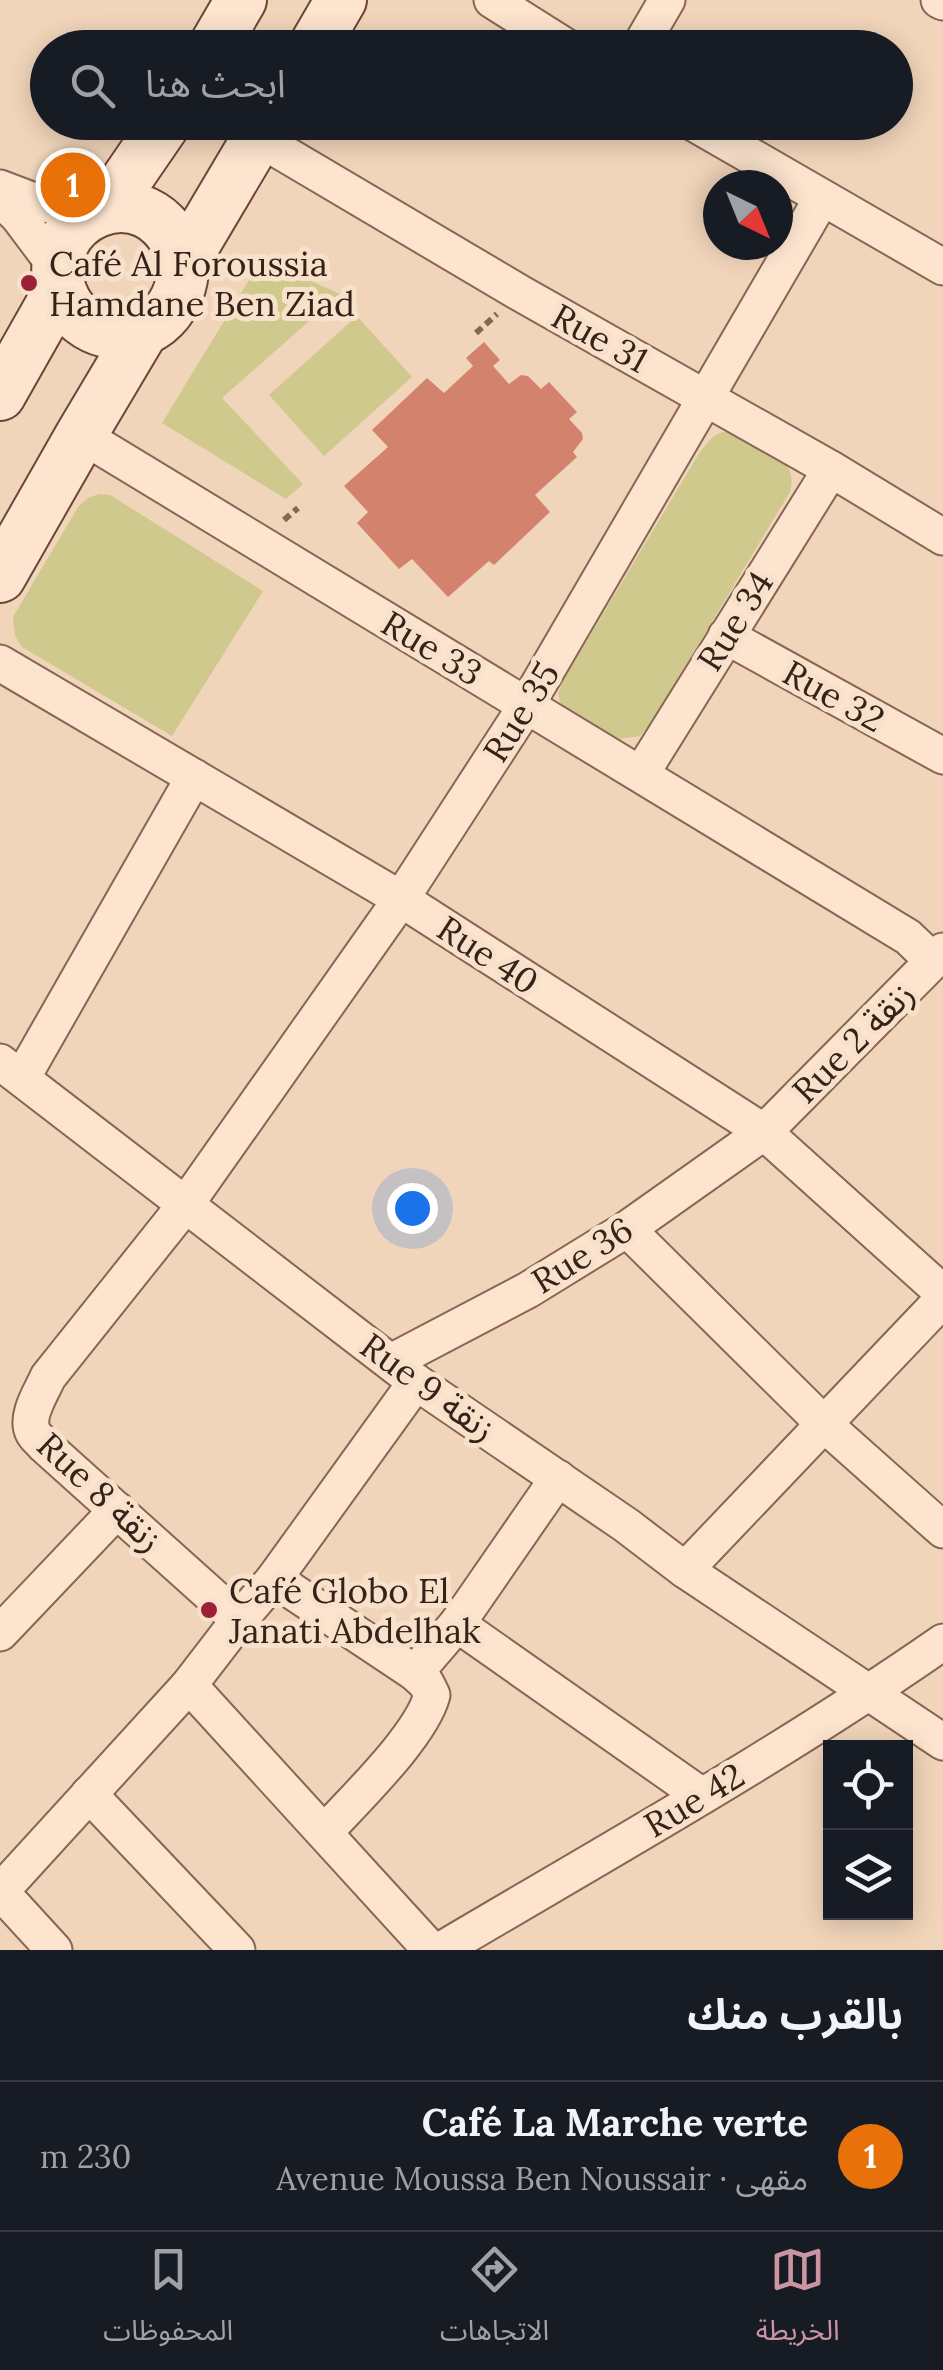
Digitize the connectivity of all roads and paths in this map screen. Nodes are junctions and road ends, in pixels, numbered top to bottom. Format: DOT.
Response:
graph roads {
  1 [pos="240,0"];
  2 [pos="342,0"];
  3 [pos="492,0"];
  4 [pos="667,0"];
  5 [pos="222,30"];
  6 [pos="323,30"];
  7 [pos="540,30"];
  8 [pos="650,30"];
  9 [pos="152,140"];
  10 [pos="256,140"];
  11 [pos="278,140"];
  12 [pos="723,140"];
  13 [pos="0,188"];
  14 [pos="822,198"];
  15 [pos="0,199"];
  16 [pos="97,212"];
  17 [pos="184,262"];
  18 [pos="943,267"];
  19 [pos="58,279"];
  20 [pos="144,330"];
  21 [pos="0,395"];
  22 [pos="706,398"];
  23 [pos="81,434"];
  24 [pos="830,469"];
  25 [pos="943,537"];
  26 [pos="0,577"];
  27 [pos="726,636"];
  28 [pos="0,663"];
  29 [pos="526,706"];
  30 [pos="943,756"];
  31 [pos="641,774"];
  32 [pos="194,777"];
  33 [pos="401,899"];
  34 [pos="938,956"];
  35 [pos="11,1070"];
  36 [pos="764,1132"];
  37 [pos="186,1204"];
  38 [pos="627,1229"];
  39 [pos="943,1296"];
  40 [pos="403,1372"];
  41 [pos="824,1424"];
  42 [pos="558,1478"];
  43 [pos="117,1510"];
  44 [pos="943,1530"];
  45 [pos="685,1570"];
  46 [pos="274,1579"];
  47 [pos="239,1620"];
  48 [pos="457,1624"];
  49 [pos="0,1634"];
  50 [pos="943,1642"];
  51 [pos="415,1673"];
  52 [pos="188,1685"];
  53 [pos="870,1692"];
  54 [pos="943,1742"];
  55 [pos="89,1794"];
  56 [pos="702,1796"];
  57 [pos="325,1832"];
  58 [pos="0,1892"];
  59 [pos="54,1950"];
  60 [pos="238,1950"];
  61 [pos="431,1950"];
  62 [pos="441,1950"];
  1 -- 5 [label="street"];
  2 -- 6 [label="street"];
  3 -- 7 [label="street"];
  4 -- 8 [label="street"];
  9 -- 16 [label="street"];
  10 -- 17 [label="street"];
  11 -- 22 [label="street, Rue 31"];
  12 -- 14 [label="street"];
  13 -- 16 [label="street"];
  14 -- 18 [label="street"];
  14 -- 22 [label="street, Rue 35"];
  15 -- 19 [label="street"];
  16 -- 17 [label="street"];
  16 -- 19 [label="street"];
  17 -- 20 [label="street"];
  19 -- 20 [label="street"];
  19 -- 21 [label="street"];
  20 -- 23 [label="street"];
  22 -- 24 [label="street, Rue 31"];
  22 -- 29 [label="street, Rue 35"];
  23 -- 26 [label="street"];
  23 -- 29 [label="street, Rue 33"];
  24 -- 25 [label="street, Rue 31"];
  24 -- 27 [label="street, Rue 34"];
  27 -- 30 [label="street, Rue 32"];
  27 -- 31 [label="street, Rue 34"];
  28 -- 32 [label="street, Rue 40"];
  29 -- 31 [label="street, Rue 33"];
  29 -- 33 [label="street, Rue 35"];
  31 -- 34 [label="street, Rue 33"];
  32 -- 33 [label="street, Rue 40"];
  32 -- 35 [label="street"];
  33 -- 36 [label="street, Rue 40"];
  33 -- 37 [label="street, Rue 35"];
  34 -- 36 [label="street, Rue 2 زنقة"];
  35 -- 37 [label="street, Rue 9 زنقة"];
  36 -- 38 [label="street, Rue 36"];
  36 -- 39 [label="street, Rue 40"];
  37 -- 40 [label="street, Rue 9 زنقة"];
  37 -- 43 [label="street, Rue 8 زنقة"];
  38 -- 40 [label="street, Rue 36"];
  38 -- 41 [label="street"];
  39 -- 41 [label="street"];
  40 -- 42 [label="street, Rue 9 زنقة"];
  40 -- 46 [label="street"];
  41 -- 44 [label="street"];
  41 -- 45 [label="street"];
  42 -- 45 [label="street, Rue 9 زنقة"];
  42 -- 48 [label="street"];
  43 -- 47 [label="street, Rue 8 زنقة"];
  43 -- 49 [label="street"];
  45 -- 53 [label="street, Rue 9 زنقة"];
  46 -- 47 [label="street"];
  46 -- 51 [label="street"];
  47 -- 52 [label="street"];
  48 -- 51 [label="street"];
  48 -- 56 [label="street"];
  50 -- 53 [label="street, Rue 42"];
  51 -- 57 [label="street"];
  52 -- 55 [label="street"];
  52 -- 57 [label="street"];
  53 -- 54 [label="street, Rue 9 زنقة"];
  53 -- 56 [label="street, Rue 42"];
  55 -- 58 [label="street"];
  55 -- 60 [label="street"];
  56 -- 62 [label="street, Rue 42"];
  57 -- 61 [label="street"];
  58 -- 59 [label="street"];
}
